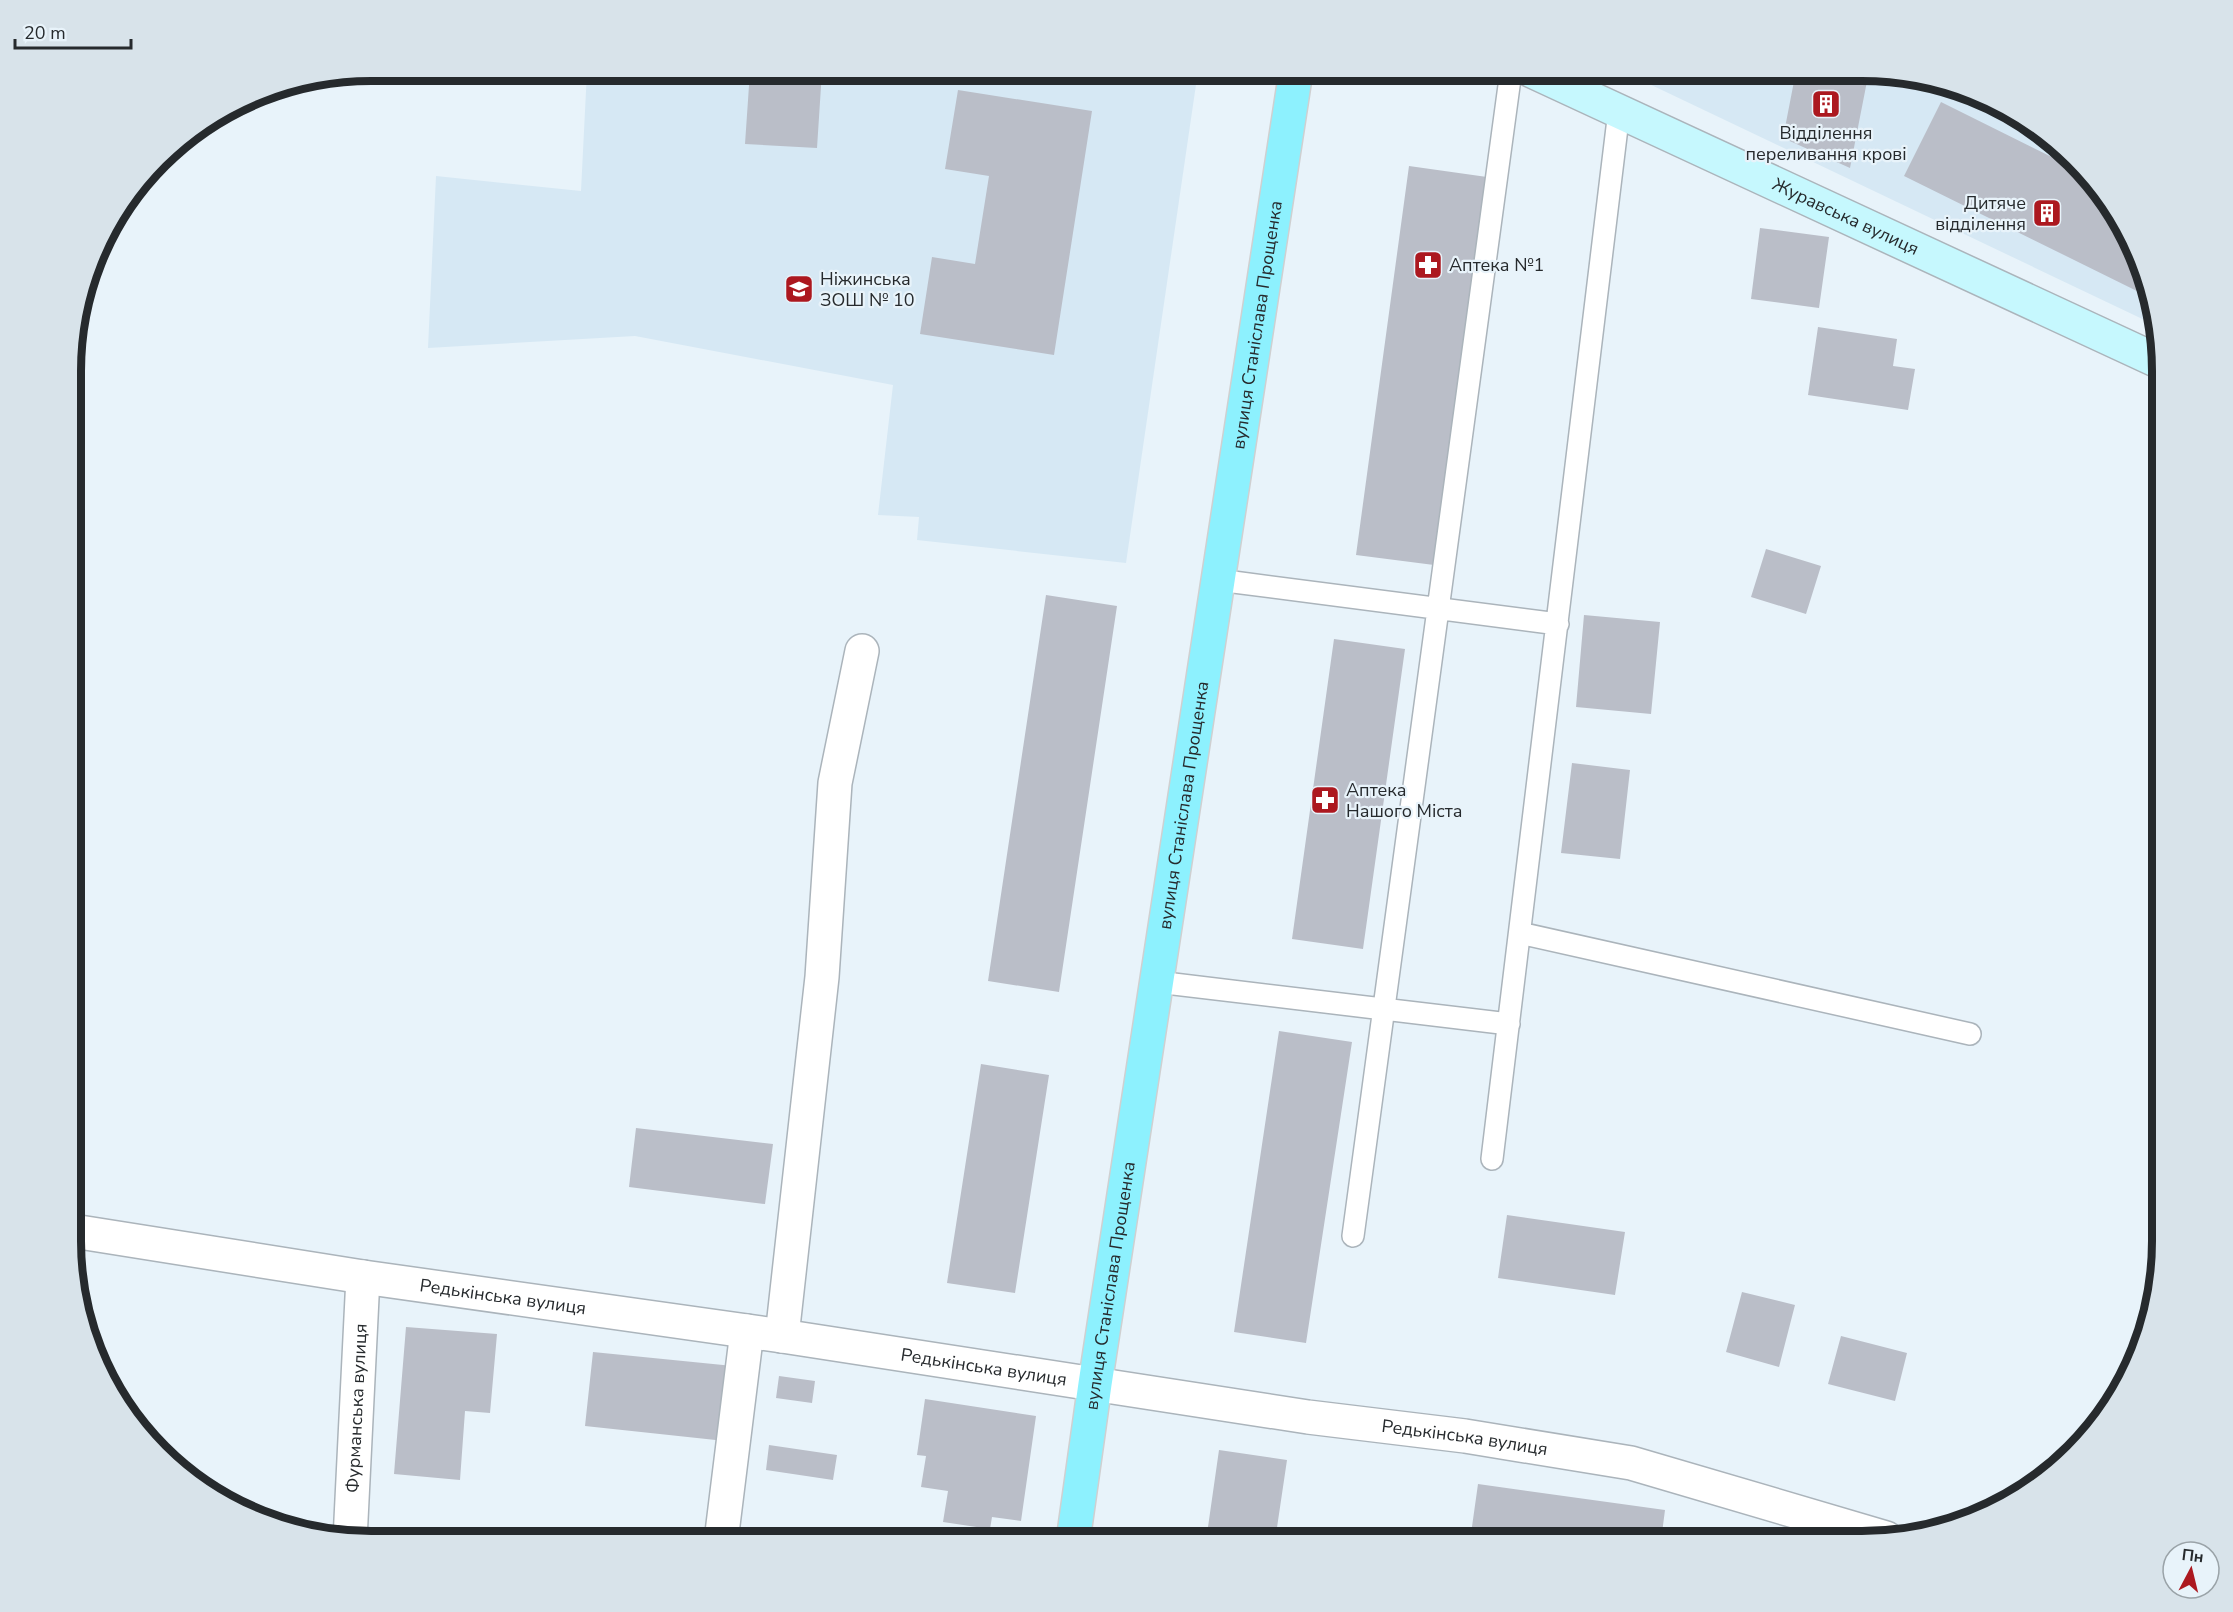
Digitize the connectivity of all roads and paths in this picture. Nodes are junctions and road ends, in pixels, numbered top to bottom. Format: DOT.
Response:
graph roads {
  1 [pos="1294,81"];
  2 [pos="1510,81"];
  3 [pos="1554,81"];
  4 [pos="1619,111"];
  5 [pos="2151,358"];
  6 [pos="1218,580"];
  7 [pos="1438,608"];
  8 [pos="1558,624"];
  9 [pos="862,651"];
  10 [pos="1520,933"];
  11 [pos="1157,982"];
  12 [pos="1384,1009"];
  13 [pos="1509,1024"];
  14 [pos="1970,1034"];
  15 [pos="1492,1159"];
  16 [pos="81,1232"];
  17 [pos="1353,1236"];
  18 [pos="363,1277"];
  19 [pos="747,1331"];
  20 [pos="782,1336"];
  21 [pos="1095,1384"];
  22 [pos="350,1530"];
  23 [pos="722,1531"];
  24 [pos="1074,1531"];
  25 [pos="1862,1531"];
  1 -- 6 [label="main road, вулиця Станіслава Прощенка"];
  2 -- 7 [label="lane"];
  3 -- 4 [label="street, Журавська вулиця"];
  4 -- 5 [label="street, Журавська вулиця"];
  4 -- 8 [label="lane"];
  6 -- 7 [label="lane"];
  6 -- 11 [label="main road, вулиця Станіслава Прощенка"];
  7 -- 8 [label="lane"];
  7 -- 12 [label="lane"];
  8 -- 10 [label="lane"];
  9 -- 20 [label="street"];
  10 -- 13 [label="lane"];
  10 -- 14 [label="lane"];
  11 -- 12 [label="lane"];
  11 -- 21 [label="main road, вулиця Станіслава Прощенка"];
  12 -- 13 [label="lane"];
  12 -- 17 [label="lane"];
  13 -- 15 [label="lane"];
  16 -- 18 [label="street, Редькінська вулиця"];
  18 -- 19 [label="street, Редькінська вулиця"];
  18 -- 22 [label="street, Фурманська вулиця"];
  19 -- 20 [label="street, Редькінська вулиця"];
  19 -- 23 [label="street"];
  20 -- 21 [label="street, Редькінська вулиця"];
  21 -- 24 [label="main road, вулиця Станіслава Прощенка"];
  21 -- 25 [label="street, Редькінська вулиця"];
}
